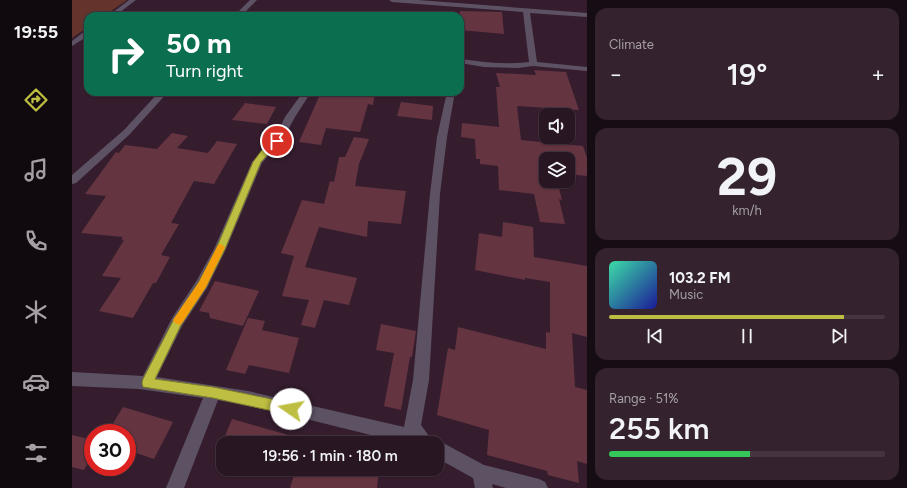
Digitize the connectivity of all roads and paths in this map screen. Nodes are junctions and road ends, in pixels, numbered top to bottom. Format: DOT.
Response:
graph roads {
  1 [pos="133,0"];
  2 [pos="254,0"];
  3 [pos="392,0"];
  4 [pos="526,10"];
  5 [pos="116,12"];
  6 [pos="241,12"];
  7 [pos="587,15"];
  8 [pos="84,36"];
  9 [pos="72,44"];
  10 [pos="464,62"];
  11 [pos="533,64"];
  12 [pos="587,69"];
  13 [pos="160,96"];
  14 [pos="304,96"];
  15 [pos="450,96"];
  16 [pos="72,181"];
  17 [pos="72,379"];
  18 [pos="147,383"];
  19 [pos="213,392"];
  20 [pos="407,436"];
  21 [pos="419,436"];
  22 [pos="444,454"];
  23 [pos="482,480"];
  24 [pos="175,488"];
  25 [pos="539,488"];
  1 -- 5 [label="street"];
  2 -- 6 [label="street"];
  3 -- 4 [label="street"];
  4 -- 7 [label="street"];
  4 -- 11 [label="street"];
  8 -- 9 [label="street"];
  10 -- 11 [label="street"];
  11 -- 12 [label="street"];
  13 -- 16 [label="street"];
  14 -- 18 [label="street"];
  15 -- 21 [label="street"];
  17 -- 18 [label="street"];
  18 -- 19 [label="street"];
  19 -- 20 [label="street"];
  19 -- 24 [label="street"];
  22 -- 23 [label="street"];
  23 -- 25 [label="street"];
}
